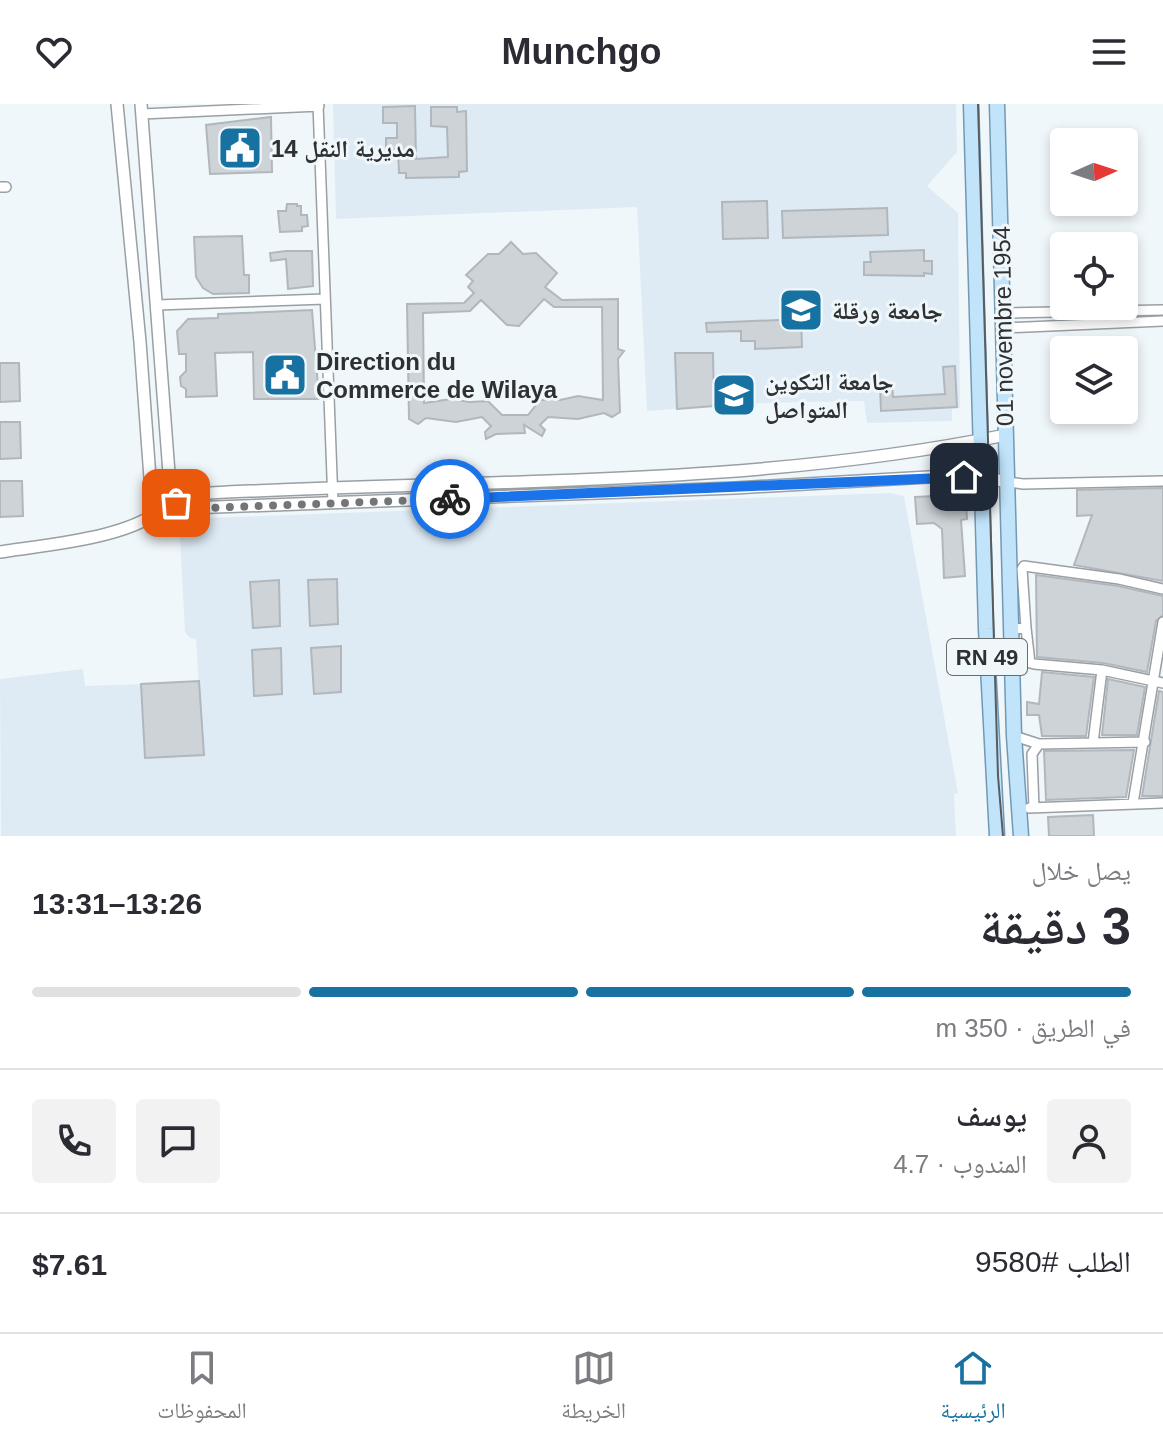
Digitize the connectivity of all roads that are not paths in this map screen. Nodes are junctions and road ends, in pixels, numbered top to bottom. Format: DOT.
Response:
graph roads {
  1 [pos="117,104"];
  2 [pos="971,104"];
  3 [pos="997,104"];
  4 [pos="318,105"];
  5 [pos="141,109"];
  6 [pos="325,299"];
  7 [pos="157,305"];
  8 [pos="1163,310"];
  9 [pos="1163,321"];
  10 [pos="1008,322"];
  11 [pos="1006,435"];
  12 [pos="981,439"];
  13 [pos="169,473"];
  14 [pos="666,476"];
  15 [pos="982,477"];
  16 [pos="570,480"];
  17 [pos="1163,481"];
  18 [pos="1008,482"];
  19 [pos="333,488"];
  20 [pos="172,491"];
  21 [pos="666,491"];
  22 [pos="189,494"];
  23 [pos="571,494"];
  24 [pos="333,503"];
  25 [pos="162,509"];
  26 [pos="179,509"];
  27 [pos="0,552"];
  28 [pos="1163,589"];
  29 [pos="1163,622"];
  30 [pos="1019,629"];
  31 [pos="1102,670"];
  32 [pos="1158,682"];
  33 [pos="1014,736"];
  34 [pos="1145,742"];
  35 [pos="1093,743"];
  36 [pos="1039,744"];
  37 [pos="1133,803"];
  38 [pos="1163,803"];
  39 [pos="1034,808"];
  40 [pos="1018,811"];
  41 [pos="997,836"];
  42 [pos="1021,836"];
  1 -- 25 [label="street"];
  2 -- 12 [label="main road, RN 49"];
  3 -- 10 [label="main road, 01 novembre 1954 / RN 49"];
  4 -- 5 [label="street"];
  4 -- 6 [label="street"];
  5 -- 7 [label="street"];
  6 -- 7 [label="street"];
  6 -- 19 [label="street"];
  7 -- 13 [label="street"];
  8 -- 10 [label="street"];
  9 -- 10 [label="street"];
  10 -- 11 [label="main road, 01 novembre 1954 / RN 49"];
  11 -- 12 [label="street"];
  11 -- 18 [label="main road, 01 novembre 1954 / RN 49"];
  12 -- 14 [label="street"];
  12 -- 15 [label="main road, RN 49"];
  13 -- 20 [label="street"];
  13 -- 22 [label="street"];
  14 -- 16 [label="street"];
  14 -- 21 [label="street"];
  15 -- 18 [label="street"];
  15 -- 21 [label="street"];
  15 -- 41 [label="main road, RN 49"];
  16 -- 19 [label="street"];
  16 -- 23 [label="street"];
  17 -- 18 [label="street"];
  18 -- 30 [label="main road, 01 novembre 1954 / RN 49"];
  19 -- 22 [label="street"];
  19 -- 24 [label="street"];
  20 -- 22 [label="street"];
  20 -- 25 [label="street"];
  20 -- 26 [label="street"];
  21 -- 23 [label="street"];
  23 -- 24 [label="street"];
  24 -- 26 [label="street"];
  25 -- 26 [label="street"];
  25 -- 27 [label="street"];
  28 -- 30 [label="street"];
  29 -- 32 [label="street"];
  30 -- 31 [label="street"];
  30 -- 33 [label="main road, 01 novembre 1954 / RN 49"];
  31 -- 32 [label="street"];
  31 -- 35 [label="street"];
  32 -- 34 [label="street"];
  33 -- 36 [label="street"];
  33 -- 40 [label="main road, 01 novembre 1954 / RN 49"];
  34 -- 35 [label="street"];
  34 -- 37 [label="street"];
  35 -- 36 [label="street"];
  36 -- 39 [label="street"];
  37 -- 38 [label="street"];
  37 -- 39 [label="street"];
  39 -- 40 [label="street"];
  40 -- 42 [label="main road, 01 novembre 1954 / RN 49"];
}
